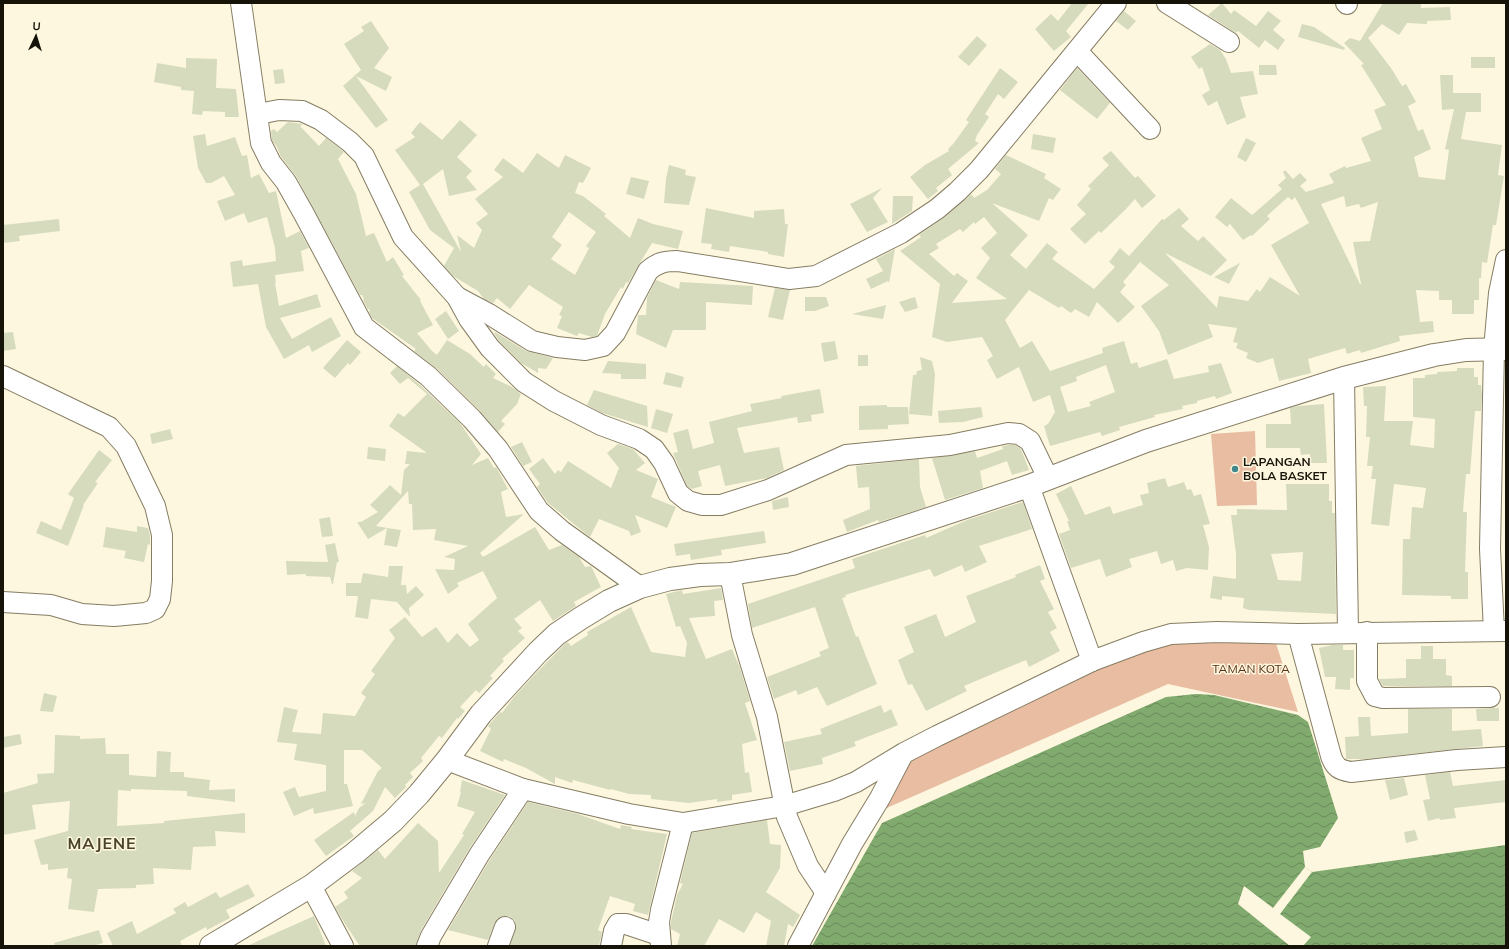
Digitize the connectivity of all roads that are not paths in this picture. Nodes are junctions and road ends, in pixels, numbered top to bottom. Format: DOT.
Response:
graph roads {
  1 [pos="241,3"];
  2 [pos="1116,3"];
  3 [pos="1168,3"];
  4 [pos="1229,42"];
  5 [pos="1077,51"];
  6 [pos="258,114"];
  7 [pos="1150,129"];
  8 [pos="1506,260"];
  9 [pos="457,297"];
  10 [pos="1500,349"];
  11 [pos="3,376"];
  12 [pos="1344,378"];
  13 [pos="1499,478"];
  14 [pos="1038,482"];
  15 [pos="730,574"];
  16 [pos="640,587"];
  17 [pos="3,602"];
  18 [pos="1500,631"];
  19 [pos="1358,632"];
  20 [pos="1298,634"];
  21 [pos="1092,661"];
  22 [pos="1490,697"];
  23 [pos="904,753"];
  24 [pos="1506,757"];
  25 [pos="447,760"];
  26 [pos="523,789"];
  27 [pos="784,806"];
  28 [pos="683,822"];
  29 [pos="311,886"];
  30 [pos="826,893"];
  31 [pos="505,927"];
  32 [pos="660,940"];
  33 [pos="211,946"];
  34 [pos="343,946"];
  35 [pos="427,946"];
  36 [pos="498,946"];
  37 [pos="611,946"];
  38 [pos="798,946"];
  1 -- 6 [label="street"];
  2 -- 5 [label="street"];
  3 -- 4 [label="street"];
  5 -- 7 [label="street"];
  5 -- 9 [label="street"];
  6 -- 9 [label="street"];
  6 -- 16 [label="street"];
  8 -- 10 [label="street"];
  9 -- 14 [label="street"];
  10 -- 12 [label="highway"];
  10 -- 13 [label="street"];
  11 -- 17 [label="street"];
  12 -- 14 [label="highway"];
  12 -- 19 [label="street"];
  13 -- 18 [label="street"];
  14 -- 15 [label="highway"];
  14 -- 21 [label="street"];
  15 -- 16 [label="highway"];
  15 -- 27 [label="street"];
  16 -- 25 [label="highway"];
  18 -- 19 [label="street"];
  19 -- 20 [label="street"];
  19 -- 22 [label="street"];
  20 -- 21 [label="street"];
  20 -- 24 [label="street"];
  21 -- 23 [label="street"];
  23 -- 27 [label="street"];
  23 -- 30 [label="street"];
  25 -- 26 [label="street"];
  25 -- 29 [label="highway"];
  26 -- 28 [label="street"];
  26 -- 35 [label="street"];
  27 -- 28 [label="street"];
  27 -- 30 [label="street"];
  28 -- 32 [label="street"];
  29 -- 33 [label="highway"];
  29 -- 34 [label="street"];
  30 -- 38 [label="street"];
  31 -- 36 [label="street"];
  32 -- 37 [label="street"];
}
